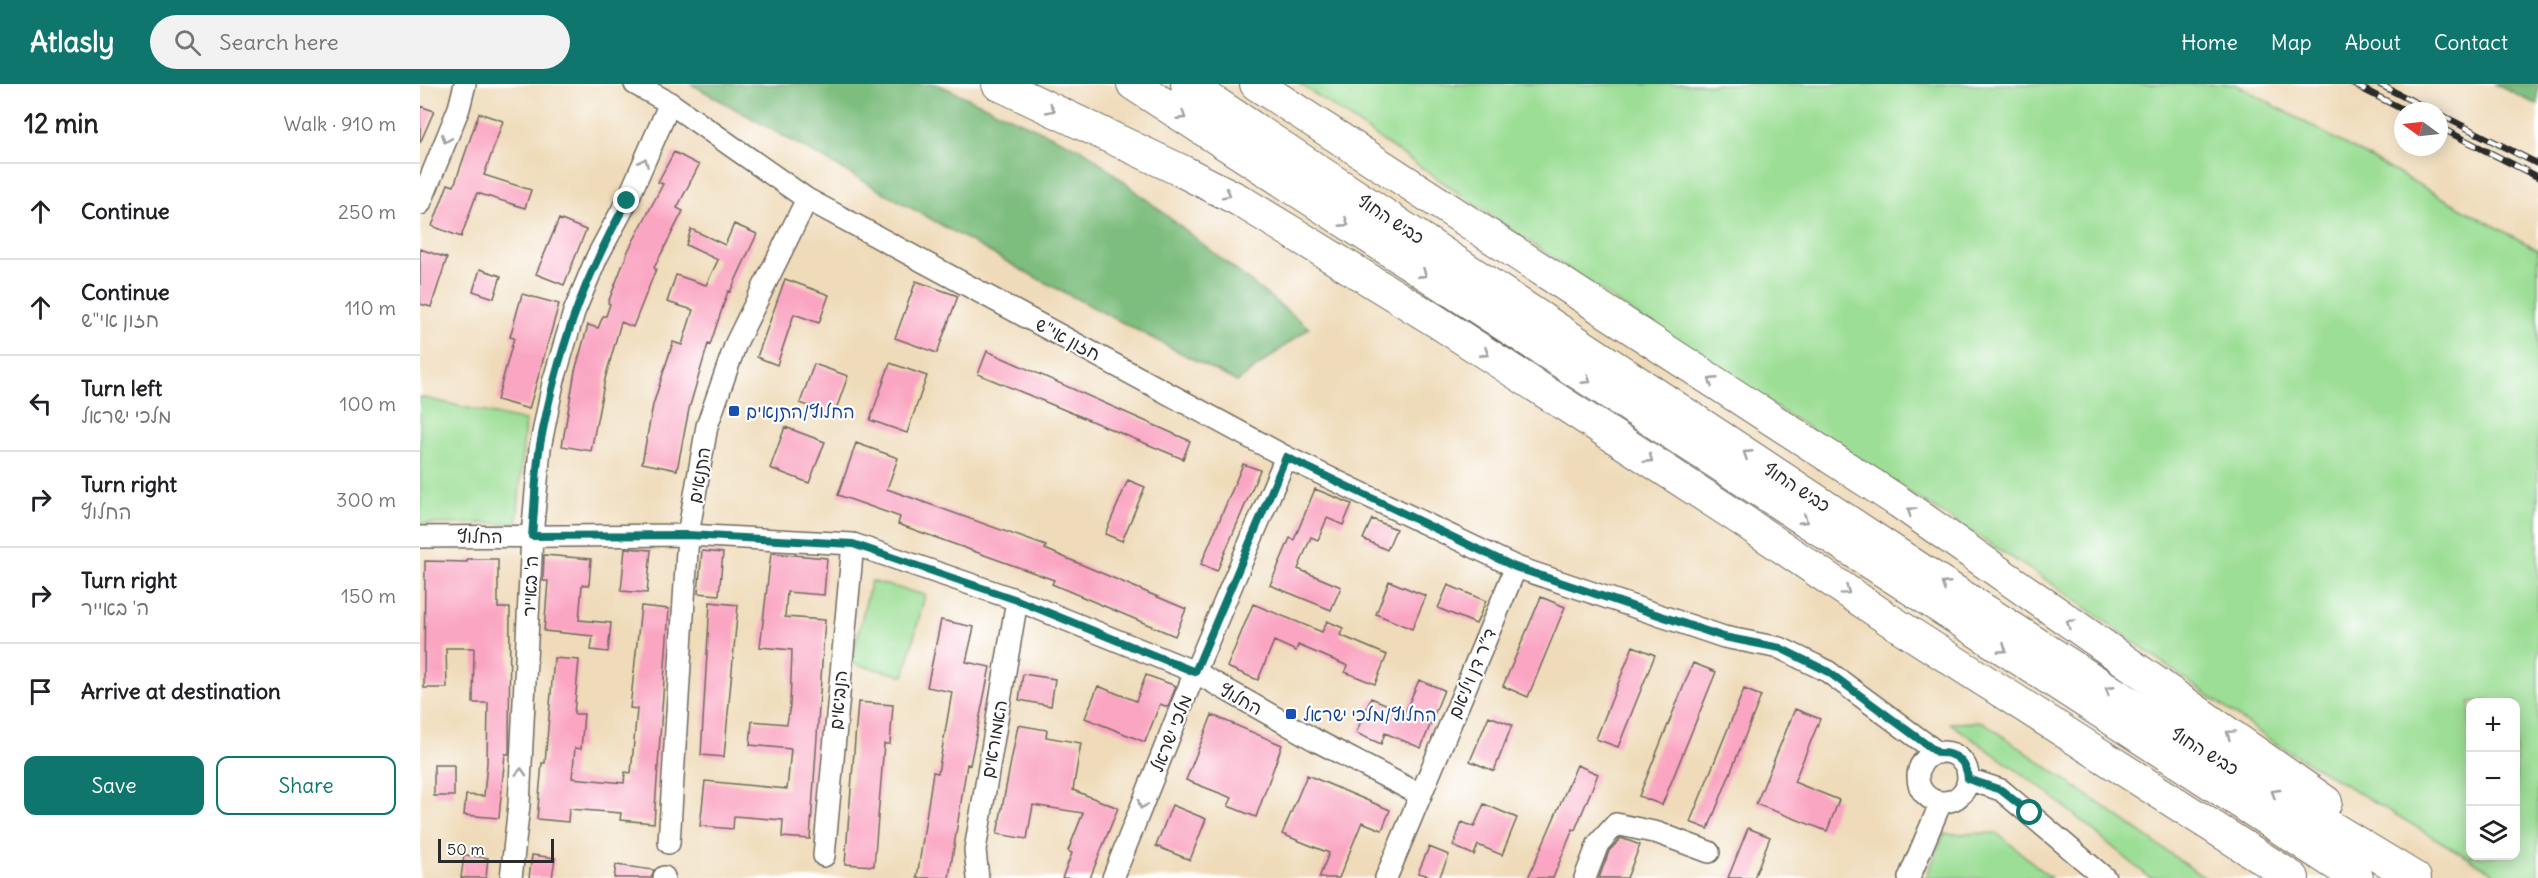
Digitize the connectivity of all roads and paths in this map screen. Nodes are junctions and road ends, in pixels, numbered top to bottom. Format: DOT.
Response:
graph roads {
  1 [pos="465,84"];
  2 [pos="635,84"];
  3 [pos="998,84"];
  4 [pos="1133,84"];
  5 [pos="1187,84"];
  6 [pos="1256,84"];
  7 [pos="670,103"];
  8 [pos="807,199"];
  9 [pos="420,204"];
  10 [pos="1286,457"];
  11 [pos="688,535"];
  12 [pos="532,536"];
  13 [pos="420,537"];
  14 [pos="853,544"];
  15 [pos="1515,567"];
  16 [pos="1017,600"];
  17 [pos="1195,672"];
  18 [pos="2036,713"];
  19 [pos="1938,753"];
  20 [pos="1968,779"];
  21 [pos="1421,795"];
  22 [pos="1941,802"];
  23 [pos="669,843"];
  24 [pos="1709,852"];
  25 [pos="824,856"];
  26 [pos="511,878"];
  27 [pos="978,878"];
  28 [pos="1113,878"];
  29 [pos="1386,878"];
  30 [pos="1585,878"];
  31 [pos="1909,878"];
  32 [pos="2105,878"];
  33 [pos="2266,878"];
  34 [pos="2293,878"];
  35 [pos="2357,878"];
  36 [pos="2415,878"];
  37 [pos="2432,878"];
  1 -- 9 [label="street, one-way"];
  2 -- 7 [label="street, חזון אי\"ש"];
  3 -- 18 [label="highway, one-way"];
  4 -- 35 [label="highway, כביש החוף, one-way"];
  36 -- 5 [label="highway, כביש החוף, one-way"];
  37 -- 6 [label="highway, one-way"];
  7 -- 8 [label="street, חזון אי\"ש"];
  12 -- 7 [label="street, ה' באייר, one-way"];
  8 -- 10 [label="street, חזון אי\"ש"];
  8 -- 11 [label="street, התנאים"];
  10 -- 15 [label="street, חזון אי\"ש"];
  10 -- 17 [label="street, מלכי ישראל"];
  11 -- 12 [label="street, החלוץ"];
  11 -- 14 [label="street, החלוץ"];
  11 -- 23 [label="street, התנאים"];
  12 -- 13 [label="street, החלוץ"];
  26 -- 12 [label="street, ה' באייר, one-way"];
  14 -- 16 [label="street, החלוץ"];
  14 -- 25 [label="street, הנביאים"];
  15 -- 19 [label="street, חזון אי\"ש"];
  15 -- 21 [label="street, ד״ר דן ויליאם"];
  16 -- 17 [label="street, החלוץ"];
  16 -- 27 [label="street, האמוראים"];
  17 -- 21 [label="street, החלוץ"];
  17 -- 28 [label="street, מלכי ישראל, one-way"];
  18 -- 33 [label="highway"];
  18 -- 34 [label="highway"];
  19 -- 20 [label="street"];
  19 -- 22 [label="street"];
  20 -- 22 [label="street"];
  20 -- 32 [label="street"];
  21 -- 29 [label="street, ד״ר דן ויליאם"];
  22 -- 31 [label="street"];
  24 -- 30 [label="street"];
}
